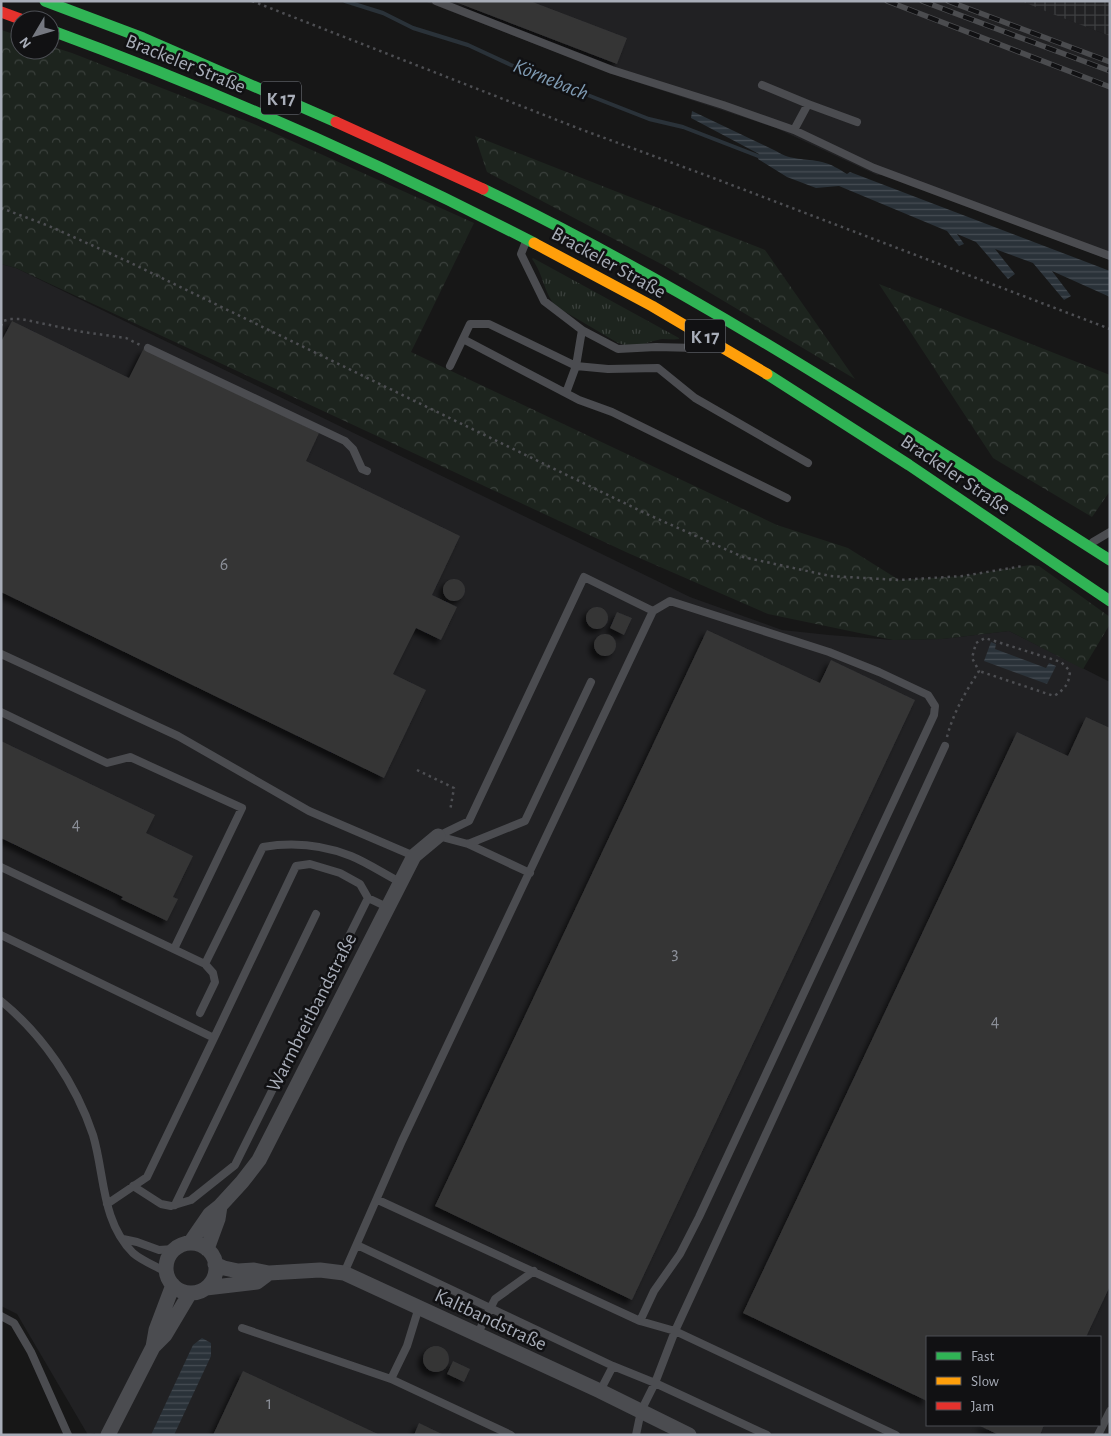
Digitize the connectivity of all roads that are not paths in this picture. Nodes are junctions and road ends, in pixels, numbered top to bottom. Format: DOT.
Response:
graph roads {
  1 [pos="45,1"];
  2 [pos="436,1"];
  3 [pos="98,8"];
  4 [pos="60,34"];
  5 [pos="164,47"];
  6 [pos="762,85"];
  7 [pos="182,94"];
  8 [pos="808,104"];
  9 [pos="273,118"];
  10 [pos="857,122"];
  11 [pos="794,130"];
  12 [pos="526,240"];
  13 [pos="1110,256"];
  14 [pos="582,330"];
  15 [pos="703,335"];
  16 [pos="463,339"];
  17 [pos="148,348"];
  18 [pos="450,366"];
  19 [pos="576,366"];
  20 [pos="566,393"];
  21 [pos="808,463"];
  22 [pos="367,471"];
  23 [pos="787,498"];
  24 [pos="1110,532"];
  25 [pos="1087,546"];
  26 [pos="1110,560"];
  27 [pos="1110,601"];
  28 [pos="653,611"];
  29 [pos="1,654"];
  30 [pos="591,682"];
  31 [pos="1,712"];
  32 [pos="945,746"];
  33 [pos="438,836"];
  34 [pos="468,844"];
  35 [pos="414,856"];
  36 [pos="1,867"];
  37 [pos="530,873"];
  38 [pos="400,882"];
  39 [pos="368,898"];
  40 [pos="387,907"];
  41 [pos="316,914"];
  42 [pos="1,935"];
  43 [pos="174,949"];
  44 [pos="205,964"];
  45 [pos="1,1001"];
  46 [pos="200,1013"];
  47 [pos="214,1038"];
  48 [pos="133,1186"];
  49 [pos="378,1200"];
  50 [pos="107,1204"];
  51 [pos="175,1205"];
  52 [pos="220,1206"];
  53 [pos="123,1239"];
  54 [pos="190,1243"];
  55 [pos="357,1245"];
  56 [pos="174,1249"];
  57 [pos="207,1249"];
  58 [pos="215,1264"];
  59 [pos="534,1271"];
  60 [pos="269,1273"];
  61 [pos="344,1273"];
  62 [pos="169,1279"];
  63 [pos="206,1288"];
  64 [pos="190,1293"];
  65 [pos="419,1307"];
  66 [pos="491,1308"];
  67 [pos="1,1316"];
  68 [pos="640,1321"];
  69 [pos="242,1328"];
  70 [pos="675,1331"];
  71 [pos="477,1335"];
  72 [pos="153,1347"];
  73 [pos="613,1366"];
  74 [pos="391,1379"];
  75 [pos="655,1383"];
  76 [pos="600,1391"];
  77 [pos="641,1411"];
  78 [pos="1110,1411"];
  79 [pos="68,1435"];
  80 [pos="108,1435"];
  81 [pos="511,1435"];
  82 [pos="636,1435"];
  83 [pos="688,1435"];
  84 [pos="767,1435"];
  85 [pos="896,1435"];
  86 [pos="1098,1435"];
  1 -- 5 [label="highway, Brackeler Straße / K 17"];
  2 -- 11 [label="lane"];
  3 -- 5 [label="highway"];
  4 -- 9 [label="highway, Brackeler Straße / K 17"];
  5 -- 25 [label="highway, Brackeler Straße / K 17"];
  6 -- 8 [label="lane"];
  7 -- 9 [label="highway"];
  8 -- 10 [label="lane"];
  8 -- 11 [label="lane"];
  9 -- 12 [label="highway, Brackeler Straße / K 17"];
  11 -- 13 [label="lane"];
  12 -- 14 [label="lane"];
  12 -- 15 [label="highway, Brackeler Straße / K 17"];
  14 -- 15 [label="lane"];
  14 -- 19 [label="lane"];
  15 -- 27 [label="highway, Brackeler Straße / K 17"];
  16 -- 18 [label="lane"];
  16 -- 19 [label="lane"];
  16 -- 20 [label="lane"];
  17 -- 22 [label="lane"];
  19 -- 20 [label="lane"];
  19 -- 21 [label="lane"];
  20 -- 23 [label="lane"];
  24 -- 25 [label="lane"];
  25 -- 26 [label="highway, Brackeler Straße / K 17"];
  28 -- 33 [label="lane"];
  28 -- 37 [label="lane"];
  28 -- 68 [label="lane"];
  29 -- 35 [label="lane"];
  30 -- 34 [label="lane"];
  31 -- 43 [label="lane"];
  32 -- 70 [label="lane"];
  33 -- 34 [label="lane"];
  33 -- 35 [label="street, Warmbreitbandstraße"];
  34 -- 37 [label="lane"];
  35 -- 38 [label="street, Warmbreitbandstraße"];
  36 -- 43 [label="lane"];
  37 -- 49 [label="lane"];
  38 -- 40 [label="street, Warmbreitbandstraße"];
  38 -- 44 [label="lane"];
  39 -- 40 [label="lane"];
  39 -- 47 [label="lane"];
  39 -- 51 [label="lane"];
  40 -- 52 [label="street, Warmbreitbandstraße"];
  41 -- 51 [label="lane"];
  42 -- 47 [label="lane"];
  43 -- 44 [label="lane"];
  44 -- 46 [label="lane"];
  45 -- 50 [label="lane"];
  47 -- 48 [label="lane"];
  48 -- 50 [label="lane"];
  48 -- 51 [label="lane"];
  49 -- 55 [label="lane"];
  49 -- 59 [label="lane"];
  50 -- 53 [label="lane"];
  52 -- 54 [label="street, Warmbreitbandstraße"];
  52 -- 57 [label="street, Warmbreitbandstraße"];
  53 -- 56 [label="lane"];
  53 -- 62 [label="lane"];
  54 -- 56 [label="street"];
  54 -- 57 [label="street"];
  55 -- 61 [label="lane"];
  55 -- 66 [label="lane"];
  56 -- 62 [label="street"];
  57 -- 58 [label="street"];
  58 -- 60 [label="street, Kaltbandstraße"];
  58 -- 63 [label="street"];
  59 -- 66 [label="lane"];
  59 -- 68 [label="lane"];
  60 -- 61 [label="street, Kaltbandstraße"];
  60 -- 63 [label="street, Kaltbandstraße"];
  61 -- 65 [label="street, Kaltbandstraße"];
  62 -- 64 [label="street"];
  62 -- 72 [label="street"];
  63 -- 64 [label="street"];
  64 -- 72 [label="street"];
  65 -- 71 [label="street, Kaltbandstraße"];
  65 -- 74 [label="lane"];
  66 -- 71 [label="lane"];
  66 -- 73 [label="lane"];
  67 -- 79 [label="lane"];
  68 -- 70 [label="lane"];
  69 -- 74 [label="lane"];
  70 -- 75 [label="lane"];
  70 -- 85 [label="lane"];
  71 -- 76 [label="street, Kaltbandstraße"];
  72 -- 80 [label="street"];
  73 -- 75 [label="lane"];
  73 -- 76 [label="lane"];
  74 -- 81 [label="lane"];
  75 -- 77 [label="lane"];
  75 -- 84 [label="lane"];
  76 -- 77 [label="street, Kaltbandstraße"];
  77 -- 82 [label="lane"];
  77 -- 83 [label="street, Kaltbandstraße"];
  78 -- 86 [label="lane"];
}
